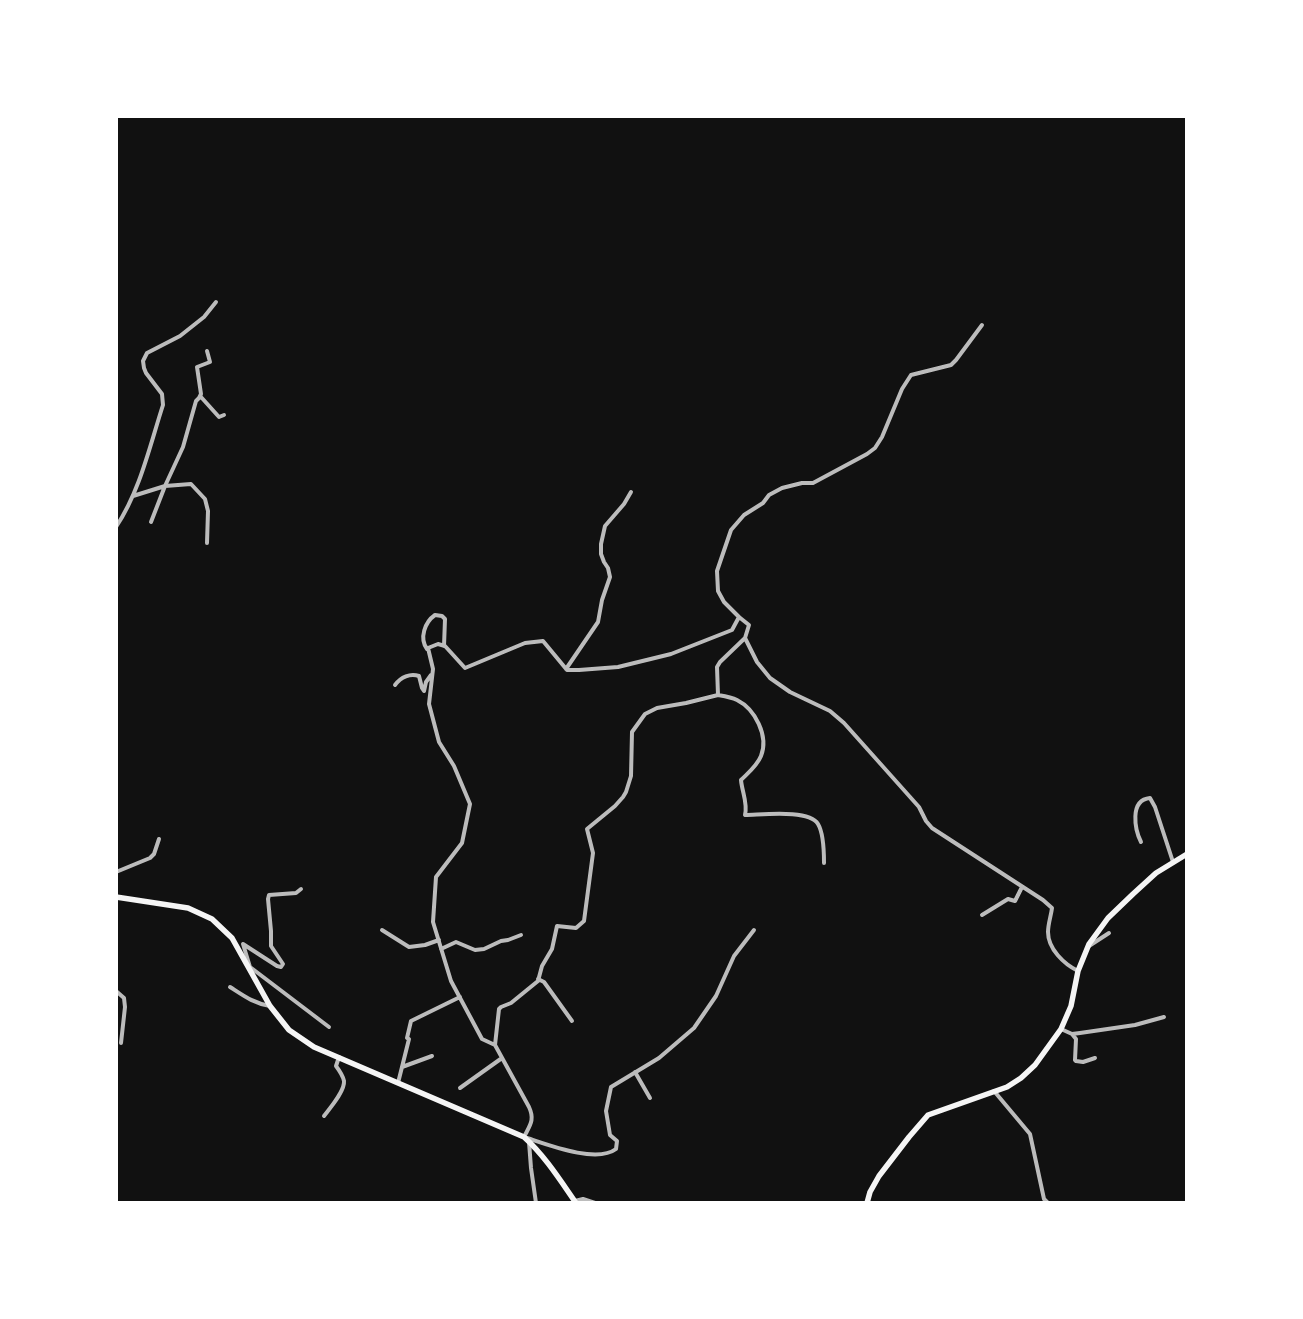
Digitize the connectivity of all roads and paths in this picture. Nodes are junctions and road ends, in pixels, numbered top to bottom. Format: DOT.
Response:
graph roads {
  1 [pos="216,302"];
  2 [pos="982,325"];
  3 [pos="207,351"];
  4 [pos="199,398"];
  5 [pos="224,415"];
  6 [pos="165,486"];
  7 [pos="632,492"];
  8 [pos="132,496"];
  9 [pos="151,522"];
  10 [pos="117,525"];
  11 [pos="207,543"];
  12 [pos="740,617"];
  13 [pos="745,638"];
  14 [pos="444,646"];
  15 [pos="429,652"];
  16 [pos="566,669"];
  17 [pos="432,674"];
  18 [pos="395,685"];
  19 [pos="718,695"];
  20 [pos="159,839"];
  21 [pos="1141,842"];
  22 [pos="1187,854"];
  23 [pos="1173,862"];
  24 [pos="824,863"];
  25 [pos="116,872"];
  26 [pos="1022,887"];
  27 [pos="300,889"];
  28 [pos="116,897"];
  29 [pos="982,915"];
  30 [pos="382,930"];
  31 [pos="754,930"];
  32 [pos="1109,933"];
  33 [pos="521,935"];
  34 [pos="439,940"];
  35 [pos="1088,947"];
  36 [pos="442,949"];
  37 [pos="248,965"];
  38 [pos="1078,972"];
  39 [pos="538,979"];
  40 [pos="230,987"];
  41 [pos="116,991"];
  42 [pos="460,997"];
  43 [pos="270,1006"];
  44 [pos="1164,1017"];
  45 [pos="572,1021"];
  46 [pos="329,1027"];
  47 [pos="1061,1029"];
  48 [pos="1072,1034"];
  49 [pos="121,1042"];
  50 [pos="495,1045"];
  51 [pos="432,1056"];
  52 [pos="339,1058"];
  53 [pos="502,1058"];
  54 [pos="1095,1058"];
  55 [pos="402,1067"];
  56 [pos="636,1072"];
  57 [pos="398,1083"];
  58 [pos="460,1088"];
  59 [pos="994,1091"];
  60 [pos="650,1098"];
  61 [pos="324,1116"];
  62 [pos="524,1136"];
  63 [pos="530,1142"];
  64 [pos="576,1202"];
  65 [pos="536,1203"];
  66 [pos="595,1203"];
  67 [pos="867,1203"];
  68 [pos="1048,1203"];
  1 -- 8 [label="street"];
  2 -- 12 [label="street"];
  3 -- 4 [label="street"];
  4 -- 5 [label="street"];
  4 -- 6 [label="street"];
  6 -- 8 [label="street"];
  6 -- 9 [label="street"];
  6 -- 11 [label="street"];
  7 -- 16 [label="street"];
  8 -- 10 [label="street"];
  12 -- 13 [label="street"];
  12 -- 16 [label="street"];
  13 -- 19 [label="street"];
  13 -- 26 [label="street"];
  14 -- 15 [label="street"];
  14 -- 15 [label="street"];
  14 -- 16 [label="street"];
  15 -- 17 [label="street"];
  17 -- 18 [label="street"];
  17 -- 34 [label="street"];
  19 -- 24 [label="street"];
  19 -- 39 [label="street"];
  20 -- 25 [label="street"];
  21 -- 23 [label="street"];
  22 -- 23 [label="main road"];
  23 -- 35 [label="main road"];
  26 -- 29 [label="street"];
  26 -- 38 [label="street"];
  27 -- 37 [label="street"];
  28 -- 37 [label="main road"];
  30 -- 34 [label="street"];
  31 -- 56 [label="street"];
  32 -- 35 [label="street"];
  33 -- 36 [label="street"];
  34 -- 36 [label="street"];
  35 -- 38 [label="main road"];
  36 -- 42 [label="street"];
  37 -- 43 [label="main road"];
  37 -- 46 [label="street"];
  38 -- 47 [label="main road"];
  39 -- 45 [label="street"];
  39 -- 50 [label="street"];
  40 -- 43 [label="street"];
  41 -- 49 [label="street"];
  42 -- 50 [label="street"];
  42 -- 55 [label="street"];
  43 -- 52 [label="main road"];
  44 -- 48 [label="street"];
  47 -- 48 [label="street"];
  47 -- 59 [label="main road"];
  48 -- 54 [label="street"];
  50 -- 53 [label="street"];
  51 -- 55 [label="street"];
  52 -- 57 [label="main road"];
  52 -- 61 [label="street"];
  53 -- 58 [label="street"];
  53 -- 62 [label="street"];
  55 -- 57 [label="street"];
  56 -- 60 [label="street"];
  56 -- 62 [label="street"];
  57 -- 62 [label="main road"];
  59 -- 67 [label="main road"];
  59 -- 68 [label="street"];
  62 -- 63 [label="main road"];
  63 -- 64 [label="main road"];
  63 -- 65 [label="street"];
  64 -- 66 [label="street"];
}
